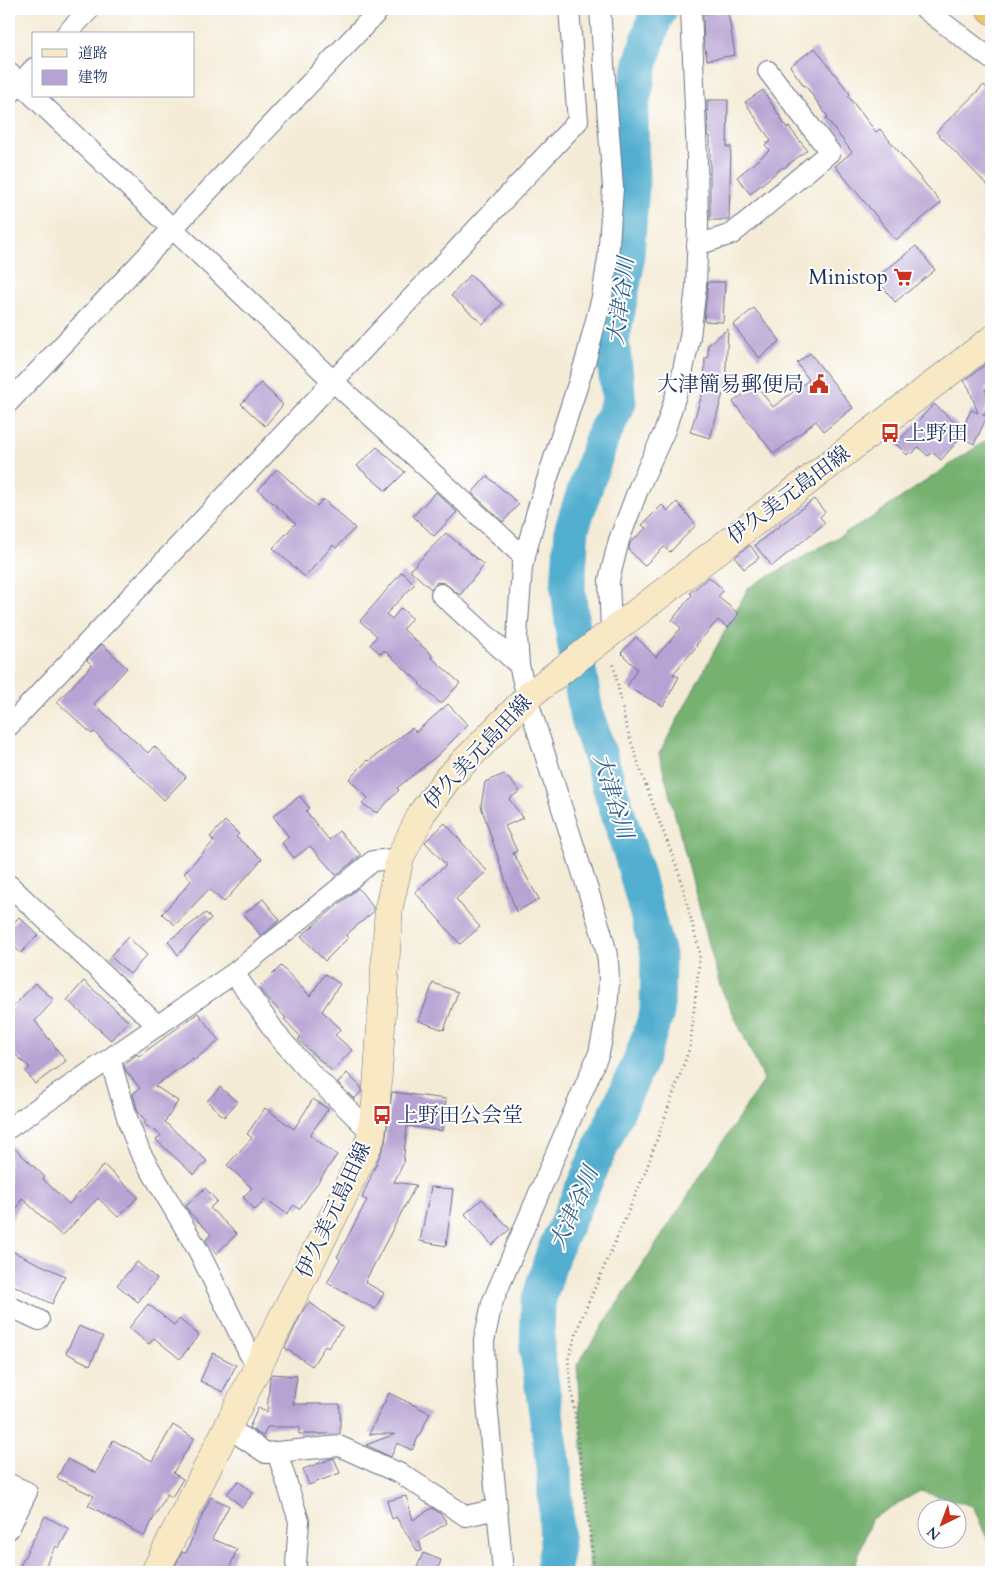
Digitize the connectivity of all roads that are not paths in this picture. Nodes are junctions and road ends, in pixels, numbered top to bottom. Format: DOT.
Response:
graph roads {
  1 [pos="90,9"];
  2 [pos="380,9"];
  3 [pos="569,9"];
  4 [pos="600,9"];
  5 [pos="691,9"];
  6 [pos="925,9"];
  7 [pos="68,32"];
  8 [pos="991,59"];
  9 [pos="32,69"];
  10 [pos="768,71"];
  11 [pos="12,84"];
  12 [pos="173,228"];
  13 [pos="697,246"];
  14 [pos="991,340"];
  15 [pos="333,382"];
  16 [pos="9,402"];
  17 [pos="525,558"];
  18 [pos="441,594"];
  19 [pos="608,634"];
  20 [pos="519,665"];
  21 [pos="529,696"];
  22 [pos="9,726"];
  23 [pos="400,858"];
  24 [pos="9,885"];
  25 [pos="234,973"];
  26 [pos="158,1026"];
  27 [pos="110,1059"];
  28 [pos="9,1128"];
  29 [pos="371,1132"];
  30 [pos="9,1306"];
  31 [pos="40,1320"];
  32 [pos="257,1366"];
  33 [pos="227,1427"];
  34 [pos="277,1452"];
  35 [pos="9,1484"];
  36 [pos="497,1509"];
  37 [pos="9,1529"];
  38 [pos="296,1564"];
  39 [pos="155,1572"];
  40 [pos="503,1572"];
  1 -- 7 [label="street"];
  2 -- 12 [label="street"];
  3 -- 15 [label="street"];
  4 -- 17 [label="street"];
  5 -- 13 [label="street"];
  6 -- 8 [label="street"];
  9 -- 11 [label="street"];
  10 -- 13 [label="street"];
  11 -- 12 [label="street"];
  12 -- 15 [label="street"];
  12 -- 16 [label="street"];
  13 -- 19 [label="street"];
  14 -- 19 [label="main road, 伊久美元島田線"];
  15 -- 17 [label="street"];
  15 -- 22 [label="street"];
  17 -- 20 [label="street"];
  18 -- 20 [label="street"];
  19 -- 21 [label="main road, 伊久美元島田線"];
  20 -- 21 [label="street"];
  21 -- 23 [label="main road, 伊久美元島田線"];
  21 -- 36 [label="street"];
  23 -- 25 [label="street"];
  23 -- 29 [label="main road, 伊久美元島田線"];
  24 -- 26 [label="street"];
  25 -- 26 [label="street"];
  25 -- 29 [label="street"];
  26 -- 27 [label="street"];
  27 -- 28 [label="street"];
  27 -- 32 [label="street"];
  29 -- 32 [label="main road, 伊久美元島田線"];
  30 -- 31 [label="street"];
  32 -- 33 [label="main road, 伊久美元島田線"];
  33 -- 34 [label="street"];
  33 -- 39 [label="main road, 伊久美元島田線"];
  34 -- 36 [label="street"];
  34 -- 38 [label="street"];
  35 -- 37 [label="street"];
  36 -- 40 [label="street"];
}
